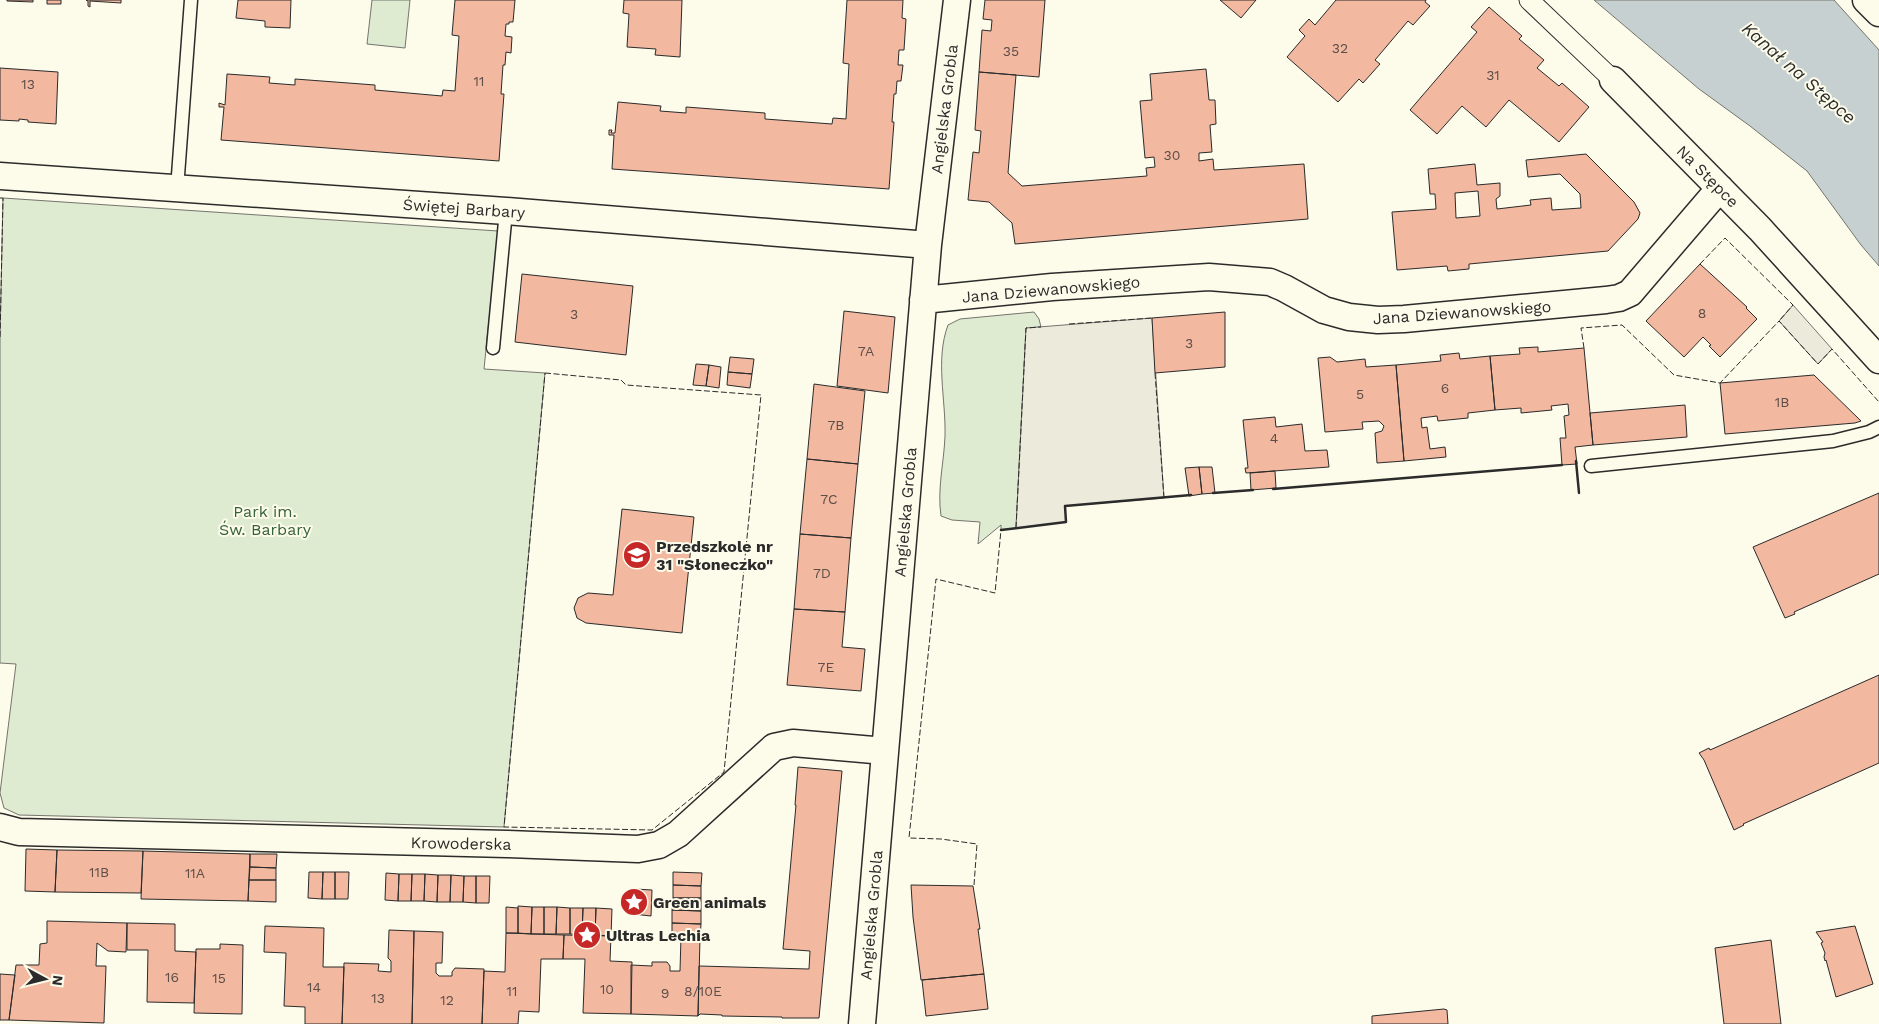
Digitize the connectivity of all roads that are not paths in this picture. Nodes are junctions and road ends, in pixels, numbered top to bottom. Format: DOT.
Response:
graph roads {
  1 [pos="190,0"];
  2 [pos="958,0"];
  3 [pos="1529,0"];
  4 [pos="1866,0"];
  5 [pos="1879,13"];
  6 [pos="1613,80"];
  7 [pos="0,176"];
  8 [pos="1720,188"];
  9 [pos="177,189"];
  10 [pos="506,211"];
  11 [pos="928,245"];
  12 [pos="923,300"];
  13 [pos="493,348"];
  14 [pos="1879,360"];
  15 [pos="1879,427"];
  16 [pos="1592,466"];
  17 [pos="885,751"];
  18 [pos="0,827"];
  19 [pos="862,1024"];
  1 -- 9 [label="lane"];
  2 -- 11 [label="street, Angielska Grobla"];
  3 -- 6 [label="street, Na Stępce"];
  4 -- 5 [label="street"];
  6 -- 8 [label="street, Na Stępce"];
  7 -- 9 [label="street, Świętej Barbary"];
  8 -- 12 [label="street, Jana Dziewanowskiego"];
  8 -- 14 [label="street, Na Stępce"];
  9 -- 10 [label="street, Świętej Barbary"];
  10 -- 11 [label="street, Świętej Barbary"];
  10 -- 13 [label="lane"];
  11 -- 12 [label="street, Angielska Grobla"];
  12 -- 17 [label="street, Angielska Grobla"];
  15 -- 16 [label="lane"];
  17 -- 18 [label="street, Krowoderska"];
  17 -- 19 [label="street, Angielska Grobla"];
}
